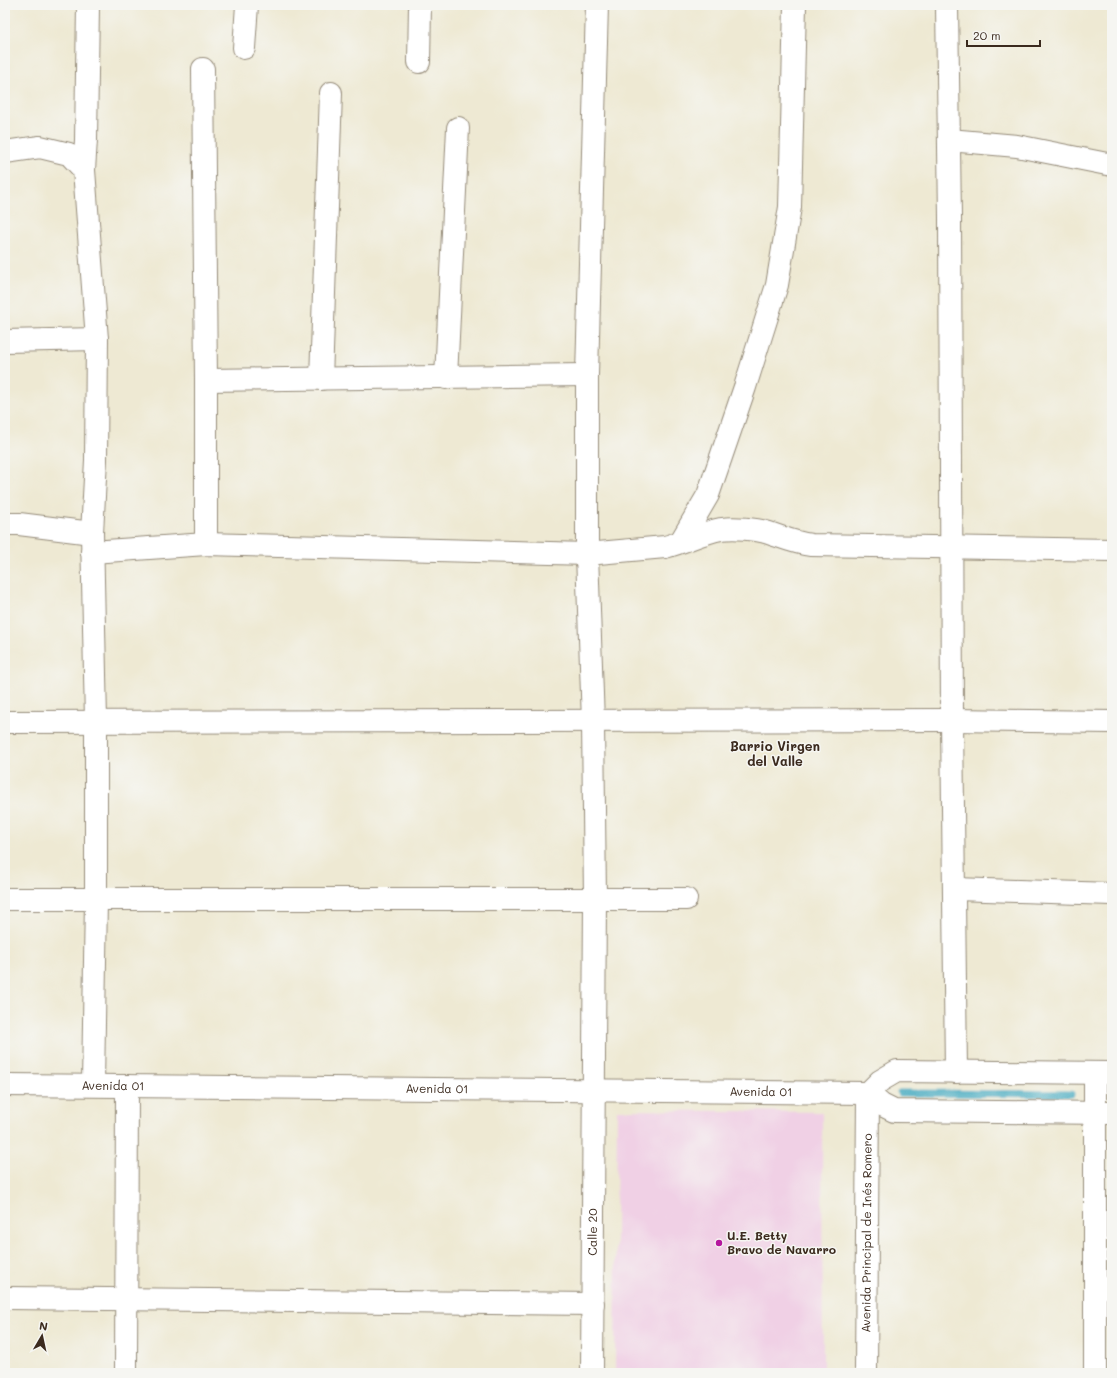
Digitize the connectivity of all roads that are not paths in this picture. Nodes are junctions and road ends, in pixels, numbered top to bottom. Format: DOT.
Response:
graph roads {
  1 [pos="88,5"];
  2 [pos="247,5"];
  3 [pos="420,5"];
  4 [pos="597,5"];
  5 [pos="795,5"];
  6 [pos="947,5"];
  7 [pos="244,48"];
  8 [pos="419,62"];
  9 [pos="203,70"];
  10 [pos="331,93"];
  11 [pos="458,128"];
  12 [pos="949,140"];
  13 [pos="5,152"];
  14 [pos="1112,165"];
  15 [pos="84,170"];
  16 [pos="97,339"];
  17 [pos="5,341"];
  18 [pos="587,375"];
  19 [pos="321,378"];
  20 [pos="446,378"];
  21 [pos="206,380"];
  22 [pos="5,524"];
  23 [pos="681,541"];
  24 [pos="92,542"];
  25 [pos="206,544"];
  26 [pos="952,548"];
  27 [pos="1112,550"];
  28 [pos="587,554"];
  29 [pos="952,720"];
  30 [pos="96,721"];
  31 [pos="5,722"];
  32 [pos="593,722"];
  33 [pos="1112,722"];
  34 [pos="955,889"];
  35 [pos="1112,894"];
  36 [pos="595,898"];
  37 [pos="5,899"];
  38 [pos="96,899"];
  39 [pos="686,899"];
  40 [pos="956,1072"];
  41 [pos="1103,1073"];
  42 [pos="5,1085"];
  43 [pos="93,1086"];
  44 [pos="127,1086"];
  45 [pos="594,1090"];
  46 [pos="868,1093"];
  47 [pos="1103,1113"];
  48 [pos="5,1298"];
  49 [pos="126,1299"];
  50 [pos="593,1304"];
  51 [pos="126,1373"];
  52 [pos="592,1373"];
  53 [pos="866,1373"];
  54 [pos="1095,1373"];
  1 -- 15 [label="street"];
  2 -- 7 [label="street"];
  3 -- 8 [label="street"];
  4 -- 18 [label="street, Calle 20"];
  5 -- 23 [label="street"];
  6 -- 12 [label="street"];
  9 -- 21 [label="street"];
  10 -- 19 [label="street"];
  11 -- 20 [label="street"];
  12 -- 14 [label="street"];
  12 -- 26 [label="street"];
  13 -- 15 [label="street"];
  15 -- 16 [label="street"];
  16 -- 17 [label="street"];
  16 -- 24 [label="street"];
  18 -- 20 [label="street"];
  18 -- 28 [label="street, Calle 20"];
  19 -- 20 [label="street"];
  19 -- 21 [label="street"];
  21 -- 25 [label="street"];
  22 -- 24 [label="street"];
  23 -- 26 [label="street"];
  23 -- 28 [label="street"];
  24 -- 25 [label="street"];
  24 -- 30 [label="street"];
  25 -- 28 [label="street"];
  26 -- 27 [label="street"];
  26 -- 29 [label="street"];
  28 -- 32 [label="street, Calle 20"];
  29 -- 32 [label="street"];
  29 -- 33 [label="street"];
  29 -- 34 [label="street"];
  30 -- 31 [label="street"];
  30 -- 32 [label="street"];
  30 -- 38 [label="street"];
  32 -- 36 [label="street, Calle 20"];
  34 -- 35 [label="street"];
  34 -- 40 [label="street"];
  36 -- 38 [label="street"];
  36 -- 39 [label="street"];
  36 -- 45 [label="street, Calle 20"];
  37 -- 38 [label="street"];
  38 -- 43 [label="street"];
  40 -- 41 [label="street"];
  40 -- 46 [label="street"];
  41 -- 47 [label="street"];
  42 -- 43 [label="street, Avenida 01"];
  43 -- 44 [label="street, Avenida 01"];
  44 -- 45 [label="street, Avenida 01"];
  44 -- 49 [label="street"];
  45 -- 46 [label="street, Avenida 01"];
  45 -- 50 [label="street, Calle 20"];
  46 -- 47 [label="street"];
  46 -- 53 [label="street, Avenida Principal de Inés Romero"];
  47 -- 54 [label="street"];
  48 -- 49 [label="street"];
  49 -- 50 [label="street"];
  49 -- 51 [label="street"];
  50 -- 52 [label="street, Calle 20"];
}
